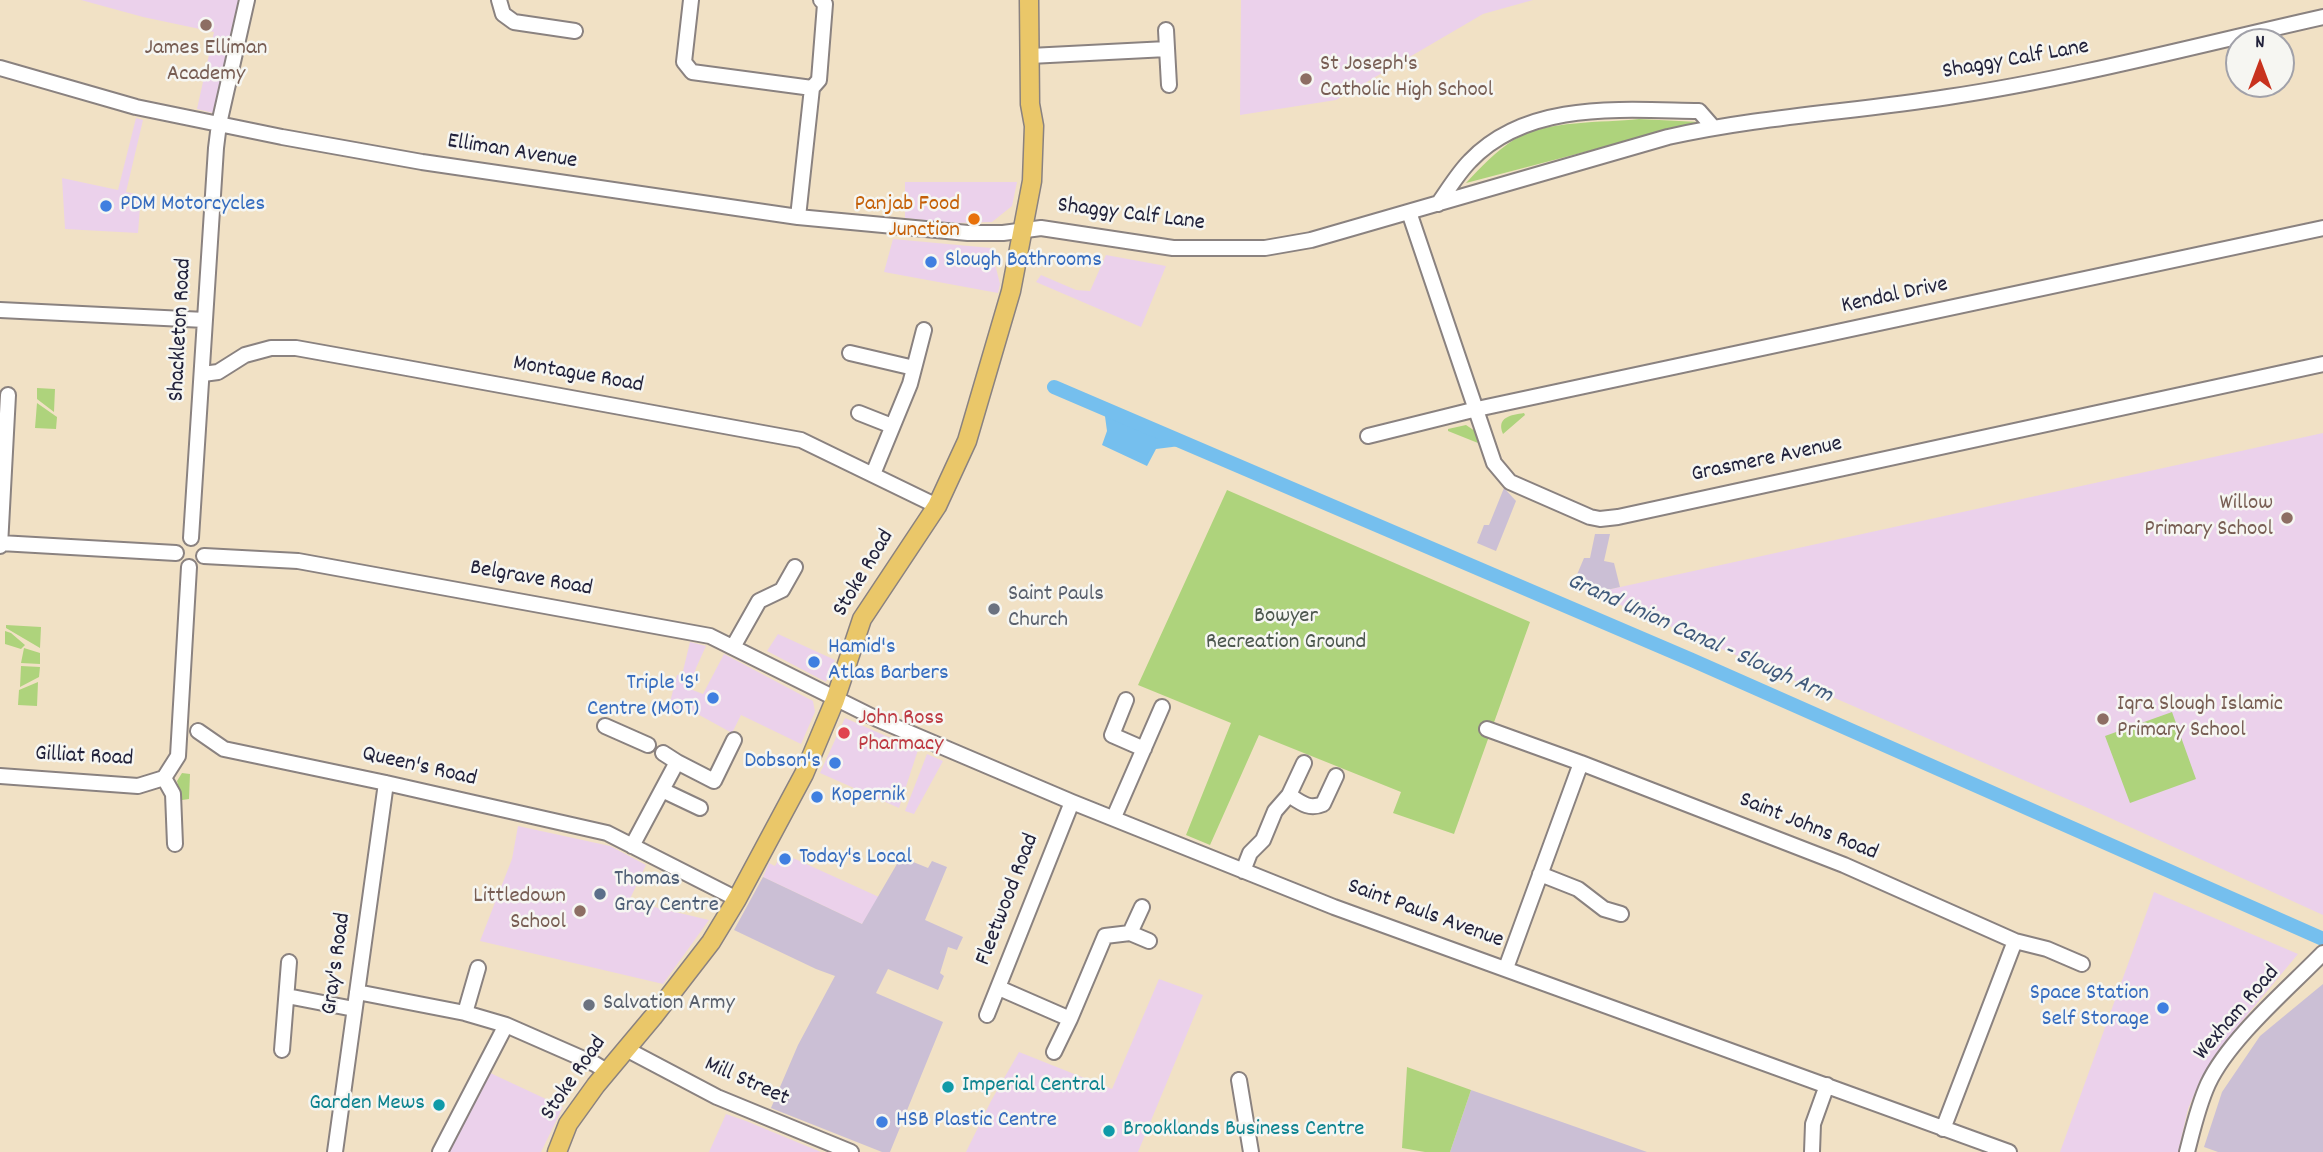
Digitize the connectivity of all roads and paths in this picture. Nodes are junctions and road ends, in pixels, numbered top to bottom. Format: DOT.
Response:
graph roads {
  1 [pos="247,0"];
  2 [pos="499,0"];
  3 [pos="691,0"];
  4 [pos="821,0"];
  5 [pos="1028,0"];
  6 [pos="2323,17"];
  7 [pos="1166,30"];
  8 [pos="575,31"];
  9 [pos="1167,49"];
  10 [pos="1030,57"];
  11 [pos="0,68"];
  12 [pos="1169,85"];
  13 [pos="813,88"];
  14 [pos="219,124"];
  15 [pos="1713,127"];
  16 [pos="1438,204"];
  17 [pos="1409,212"];
  18 [pos="798,217"];
  19 [pos="2323,228"];
  20 [pos="1024,229"];
  21 [pos="0,310"];
  22 [pos="205,320"];
  23 [pos="924,330"];
  24 [pos="850,353"];
  25 [pos="2323,364"];
  26 [pos="914,369"];
  27 [pos="203,374"];
  28 [pos="8,395"];
  29 [pos="1477,410"];
  30 [pos="859,413"];
  31 [pos="892,426"];
  32 [pos="1368,436"];
  33 [pos="873,474"];
  34 [pos="937,506"];
  35 [pos="191,538"];
  36 [pos="0,544"];
  37 [pos="176,553"];
  38 [pos="204,555"];
  39 [pos="189,566"];
  40 [pos="795,566"];
  41 [pos="733,647"];
  42 [pos="835,700"];
  43 [pos="1126,700"];
  44 [pos="1162,707"];
  45 [pos="606,726"];
  46 [pos="1487,729"];
  47 [pos="198,731"];
  48 [pos="734,740"];
  49 [pos="648,745"];
  50 [pos="1144,749"];
  51 [pos="663,753"];
  52 [pos="677,762"];
  53 [pos="1304,763"];
  54 [pos="1581,763"];
  55 [pos="0,776"];
  56 [pos="1336,776"];
  57 [pos="164,778"];
  58 [pos="386,783"];
  59 [pos="662,790"];
  60 [pos="1289,795"];
  61 [pos="1072,802"];
  62 [pos="700,808"];
  63 [pos="1114,817"];
  64 [pos="175,844"];
  65 [pos="632,846"];
  66 [pos="1243,871"];
  67 [pos="1540,874"];
  68 [pos="737,899"];
  69 [pos="1142,907"];
  70 [pos="1621,914"];
  71 [pos="1130,933"];
  72 [pos="1149,942"];
  73 [pos="2015,942"];
  74 [pos="2323,953"];
  75 [pos="289,962"];
  76 [pos="2082,964"];
  77 [pos="478,968"];
  78 [pos="1506,968"];
  79 [pos="999,988"];
  80 [pos="357,992"];
  81 [pos="287,996"];
  82 [pos="354,1009"];
  83 [pos="465,1013"];
  84 [pos="987,1014"];
  85 [pos="1070,1019"];
  86 [pos="506,1025"];
  87 [pos="626,1049"];
  88 [pos="282,1050"];
  89 [pos="1054,1052"];
  90 [pos="608,1072"];
  91 [pos="1239,1080"];
  92 [pos="1827,1085"];
  93 [pos="1943,1129"];
  94 [pos="335,1152"];
  95 [pos="440,1152"];
  96 [pos="556,1152"];
  97 [pos="851,1152"];
  98 [pos="1251,1152"];
  99 [pos="1812,1152"];
  100 [pos="2009,1152"];
  101 [pos="2187,1152"];
  1 -- 14 [label="street, Shackleton Road"];
  2 -- 8 [label="street"];
  3 -- 13 [label="street"];
  4 -- 13 [label="street"];
  5 -- 10 [label="main road, Stoke Road"];
  6 -- 15 [label="street, Shaggy Calf Lane"];
  7 -- 9 [label="street"];
  9 -- 10 [label="street"];
  9 -- 12 [label="street"];
  10 -- 20 [label="main road, Stoke Road"];
  11 -- 14 [label="street, Elliman Avenue"];
  13 -- 18 [label="street"];
  14 -- 18 [label="street, Elliman Avenue"];
  14 -- 22 [label="street, Shackleton Road"];
  15 -- 16 [label="street, Shaggy Calf Lane"];
  15 -- 16 [label="street"];
  16 -- 17 [label="street, Shaggy Calf Lane"];
  17 -- 20 [label="street, Shaggy Calf Lane"];
  17 -- 29 [label="street, Grasmere Avenue"];
  18 -- 20 [label="street, Elliman Avenue"];
  19 -- 29 [label="street, Kendal Drive"];
  20 -- 34 [label="main road, Stoke Road"];
  21 -- 22 [label="street"];
  22 -- 27 [label="street, Shackleton Road"];
  23 -- 26 [label="street"];
  24 -- 26 [label="street"];
  25 -- 29 [label="street, Grasmere Avenue"];
  26 -- 31 [label="street"];
  27 -- 33 [label="street, Montague Road"];
  27 -- 35 [label="street, Shackleton Road"];
  28 -- 36 [label="street"];
  29 -- 32 [label="street, Kendal Drive"];
  30 -- 31 [label="street"];
  31 -- 33 [label="street"];
  33 -- 34 [label="street, Montague Road"];
  34 -- 42 [label="main road, Stoke Road"];
  35 -- 37 [label="street"];
  35 -- 38 [label="street"];
  36 -- 37 [label="street"];
  37 -- 39 [label="street"];
  38 -- 39 [label="street"];
  38 -- 41 [label="street, Belgrave Road"];
  39 -- 57 [label="street"];
  40 -- 41 [label="street"];
  41 -- 42 [label="street, Belgrave Road"];
  42 -- 61 [label="street, Saint Pauls Avenue"];
  42 -- 68 [label="main road, Stoke Road"];
  43 -- 50 [label="street"];
  44 -- 50 [label="street"];
  45 -- 49 [label="street"];
  46 -- 54 [label="street, Saint Johns Road"];
  47 -- 58 [label="street, Queen's Road"];
  48 -- 52 [label="street"];
  50 -- 63 [label="street"];
  51 -- 52 [label="street"];
  52 -- 59 [label="street"];
  53 -- 60 [label="street"];
  54 -- 67 [label="street"];
  54 -- 73 [label="street, Saint Johns Road"];
  55 -- 57 [label="street, Gilliat Road"];
  56 -- 60 [label="street"];
  57 -- 64 [label="street"];
  58 -- 65 [label="street, Queen's Road"];
  58 -- 80 [label="street, Gray's Road"];
  59 -- 62 [label="street"];
  59 -- 65 [label="street"];
  60 -- 66 [label="street"];
  61 -- 63 [label="street, Saint Pauls Avenue"];
  61 -- 79 [label="street, Fleetwood Road"];
  63 -- 66 [label="street, Saint Pauls Avenue"];
  65 -- 68 [label="street, Queen's Road"];
  66 -- 78 [label="street, Saint Pauls Avenue"];
  67 -- 70 [label="street"];
  67 -- 78 [label="street"];
  68 -- 87 [label="main road, Stoke Road"];
  69 -- 71 [label="street"];
  71 -- 72 [label="street"];
  71 -- 85 [label="street"];
  73 -- 76 [label="street, Saint Johns Road"];
  73 -- 93 [label="street"];
  74 -- 101 [label="street, Wexham Road"];
  75 -- 81 [label="street"];
  77 -- 83 [label="street"];
  78 -- 92 [label="street, Saint Pauls Avenue"];
  79 -- 84 [label="street, Fleetwood Road"];
  79 -- 85 [label="street"];
  80 -- 82 [label="street, Gray's Road"];
  80 -- 83 [label="street"];
  81 -- 82 [label="street"];
  81 -- 88 [label="street"];
  82 -- 94 [label="street, Gray's Road"];
  83 -- 86 [label="street"];
  85 -- 89 [label="street"];
  86 -- 90 [label="street"];
  86 -- 95 [label="street"];
  87 -- 90 [label="main road, Stoke Road"];
  87 -- 97 [label="street, Mill Street"];
  90 -- 96 [label="main road, Stoke Road"];
  91 -- 98 [label="street"];
  92 -- 93 [label="street, Saint Pauls Avenue"];
  92 -- 99 [label="street"];
  93 -- 100 [label="street, Saint Pauls Avenue"];
}
